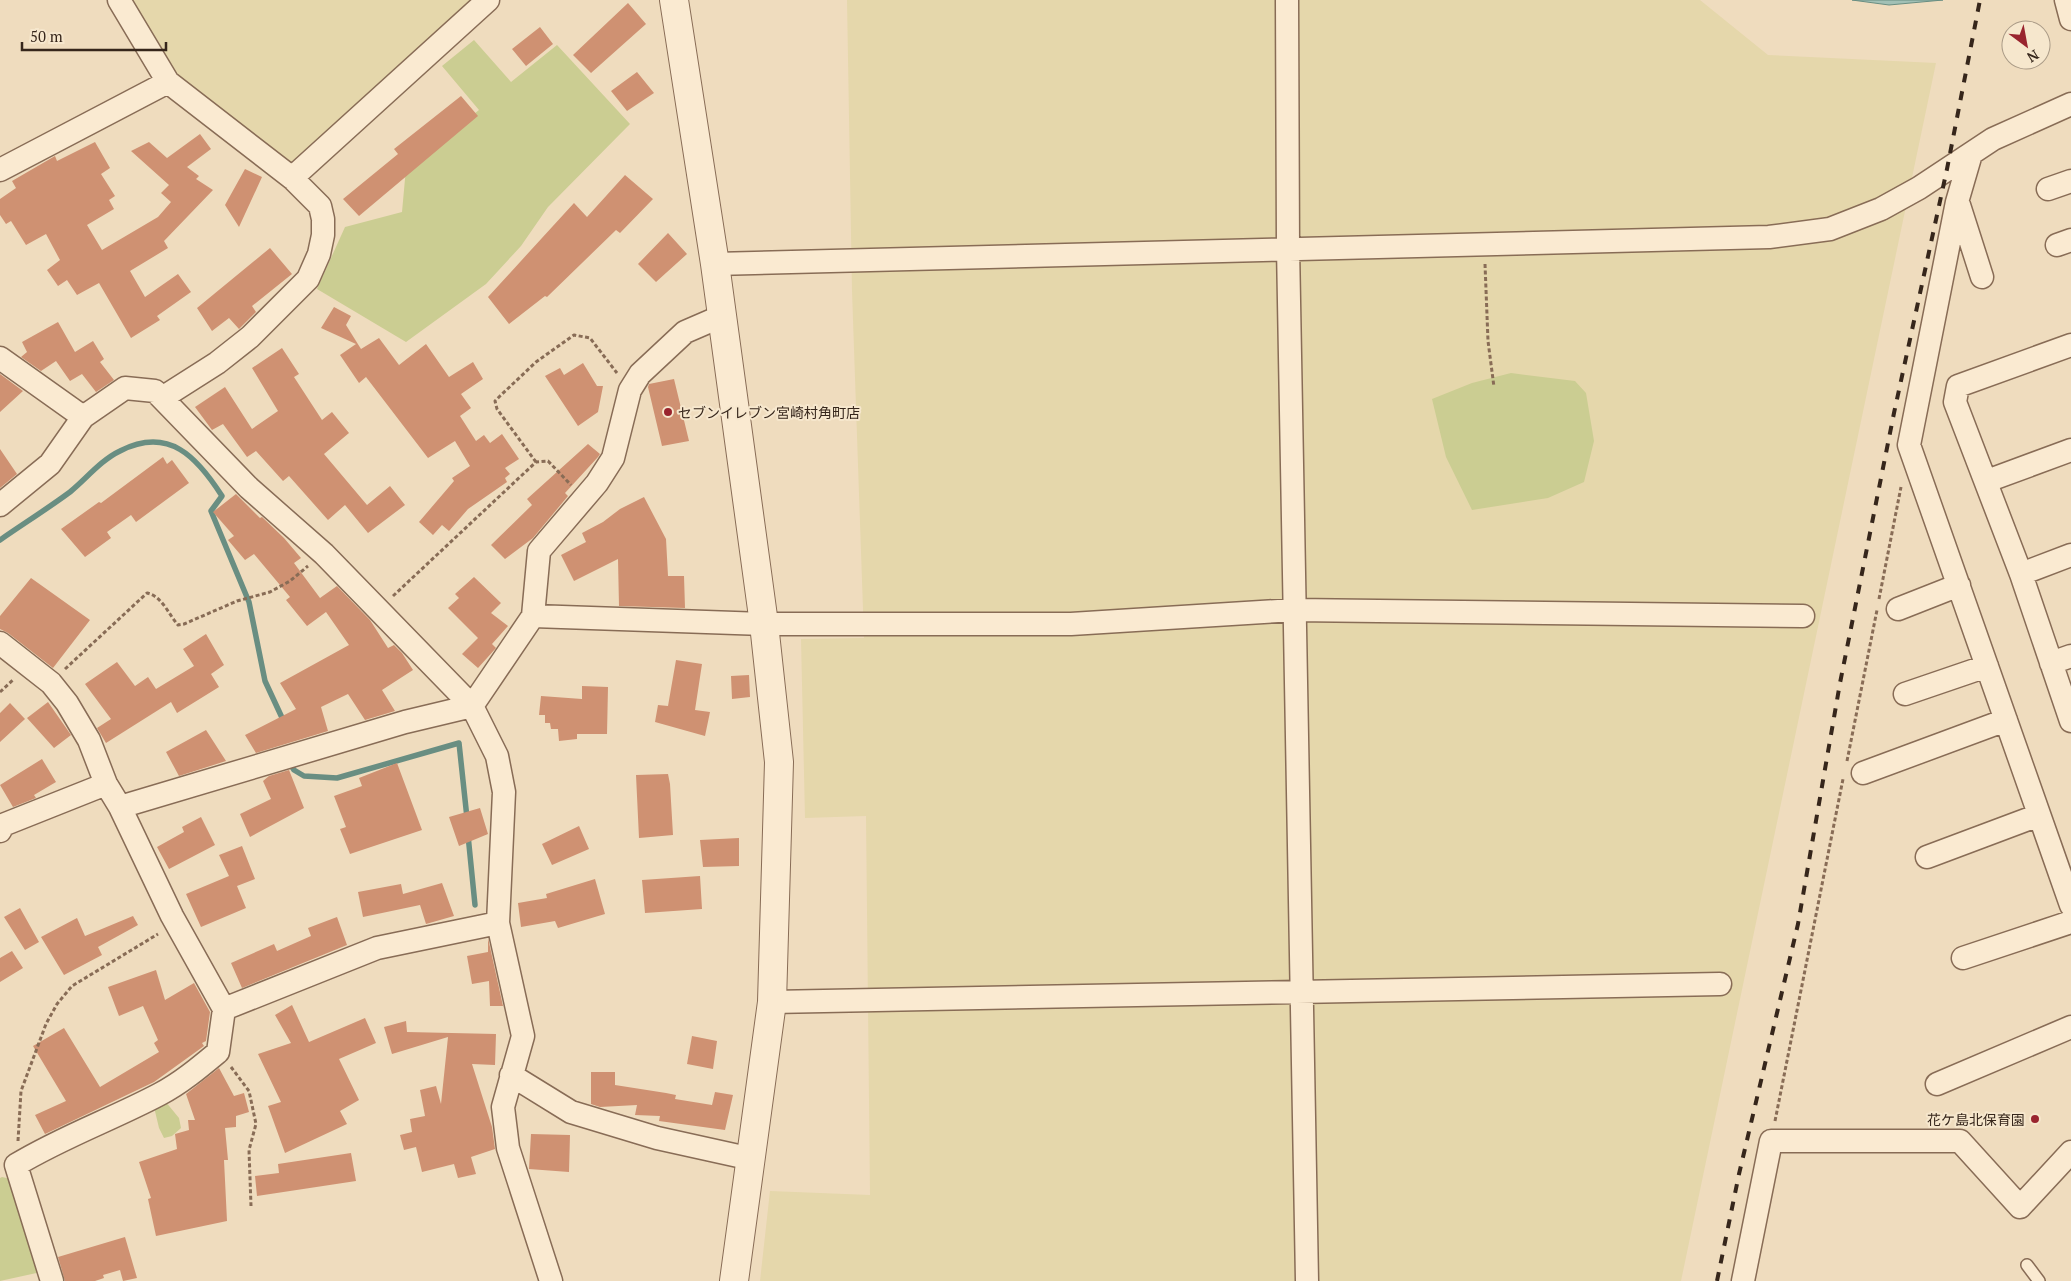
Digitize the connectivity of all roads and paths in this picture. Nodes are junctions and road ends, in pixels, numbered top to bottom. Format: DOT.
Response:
graph roads {
  1 [pos="120,0"];
  2 [pos="488,0"];
  3 [pos="674,0"];
  4 [pos="1287,0"];
  5 [pos="2066,0"];
  6 [pos="2071,19"];
  7 [pos="168,82"];
  8 [pos="2071,104"];
  9 [pos="1971,154"];
  10 [pos="0,170"];
  11 [pos="292,178"];
  12 [pos="2071,180"];
  13 [pos="2048,189"];
  14 [pos="1958,202"];
  15 [pos="1484,243"];
  16 [pos="1288,247"];
  17 [pos="715,264"];
  18 [pos="1982,278"];
  19 [pos="722,316"];
  20 [pos="2071,345"];
  21 [pos="0,358"];
  22 [pos="1494,387"];
  23 [pos="630,389"];
  24 [pos="162,398"];
  25 [pos="83,417"];
  26 [pos="2071,450"];
  27 [pos="536,462"];
  28 [pos="1987,481"];
  29 [pos="1902,484"];
  30 [pos="584,499"];
  31 [pos="0,505"];
  32 [pos="324,554"];
  33 [pos="2071,556"];
  34 [pos="2021,574"];
  35 [pos="1958,585"];
  36 [pos="1898,609"];
  37 [pos="378,610"];
  38 [pos="1294,610"];
  39 [pos="533,616"];
  40 [pos="1803,616"];
  41 [pos="764,624"];
  42 [pos="0,643"];
  43 [pos="2061,660"];
  44 [pos="1987,666"];
  45 [pos="49,681"];
  46 [pos="1905,694"];
  47 [pos="472,706"];
  48 [pos="2006,720"];
  49 [pos="2071,721"];
  50 [pos="1850,773"];
  51 [pos="106,784"];
  52 [pos="120,808"];
  53 [pos="2039,815"];
  54 [pos="1,827"];
  55 [pos="1927,857"];
  56 [pos="2071,905"];
  57 [pos="2071,922"];
  58 [pos="176,923"];
  59 [pos="498,923"];
  60 [pos="1962,958"];
  61 [pos="1720,984"];
  62 [pos="1303,990"];
  63 [pos="772,1002"];
  64 [pos="224,1009"];
  65 [pos="2071,1027"];
  66 [pos="216,1053"];
  67 [pos="511,1076"];
  68 [pos="1937,1084"];
  69 [pos="1771,1141"];
  70 [pos="2071,1152"];
  71 [pos="752,1159"];
  72 [pos="8,1168"];
  73 [pos="250,1206"];
  74 [pos="2027,1265"];
  75 [pos="52,1281"];
  76 [pos="551,1281"];
  77 [pos="734,1281"];
  78 [pos="1307,1281"];
  79 [pos="1743,1281"];
  80 [pos="2039,1281"];
  1 -- 7 [label="street"];
  2 -- 11 [label="street"];
  3 -- 17 [label="street"];
  4 -- 16 [label="street"];
  5 -- 6 [label="street"];
  7 -- 10 [label="street"];
  7 -- 11 [label="street"];
  8 -- 9 [label="street"];
  9 -- 14 [label="street"];
  9 -- 15 [label="street"];
  11 -- 24 [label="street"];
  12 -- 13 [label="street"];
  14 -- 18 [label="street"];
  14 -- 35 [label="street"];
  15 -- 16 [label="street"];
  15 -- 22 [label="path"];
  16 -- 17 [label="street"];
  16 -- 38 [label="street"];
  17 -- 19 [label="street"];
  19 -- 23 [label="street"];
  19 -- 41 [label="street"];
  20 -- 28 [label="street"];
  21 -- 25 [label="street"];
  23 -- 27 [label="path"];
  23 -- 30 [label="street"];
  24 -- 25 [label="street"];
  24 -- 32 [label="street"];
  25 -- 31 [label="street"];
  26 -- 28 [label="street"];
  27 -- 30 [label="path"];
  27 -- 37 [label="path"];
  28 -- 34 [label="street"];
  29 -- 50 [label="path"];
  30 -- 39 [label="street"];
  32 -- 37 [label="street"];
  32 -- 45 [label="path"];
  33 -- 34 [label="street"];
  34 -- 43 [label="street"];
  35 -- 36 [label="street"];
  35 -- 44 [label="street"];
  37 -- 47 [label="street"];
  38 -- 40 [label="street"];
  38 -- 41 [label="street"];
  38 -- 62 [label="street"];
  39 -- 41 [label="street"];
  39 -- 47 [label="street"];
  41 -- 63 [label="street"];
  42 -- 45 [label="street"];
  43 -- 49 [label="street"];
  44 -- 46 [label="street"];
  44 -- 48 [label="street"];
  45 -- 51 [label="street"];
  47 -- 52 [label="street"];
  47 -- 59 [label="street"];
  48 -- 50 [label="street"];
  48 -- 53 [label="street"];
  50 -- 69 [label="path"];
  51 -- 52 [label="street"];
  51 -- 54 [label="street"];
  52 -- 58 [label="street"];
  53 -- 55 [label="street"];
  53 -- 56 [label="street"];
  57 -- 60 [label="street"];
  58 -- 64 [label="street"];
  58 -- 72 [label="path"];
  59 -- 64 [label="street"];
  59 -- 67 [label="street"];
  61 -- 62 [label="street"];
  62 -- 63 [label="street"];
  62 -- 78 [label="street"];
  63 -- 71 [label="street"];
  64 -- 66 [label="street"];
  65 -- 68 [label="street"];
  66 -- 72 [label="street"];
  66 -- 73 [label="path"];
  67 -- 71 [label="street"];
  67 -- 76 [label="street"];
  69 -- 70 [label="street"];
  69 -- 79 [label="street"];
  71 -- 77 [label="street"];
  72 -- 75 [label="street"];
  74 -- 80 [label="lane"];
}
